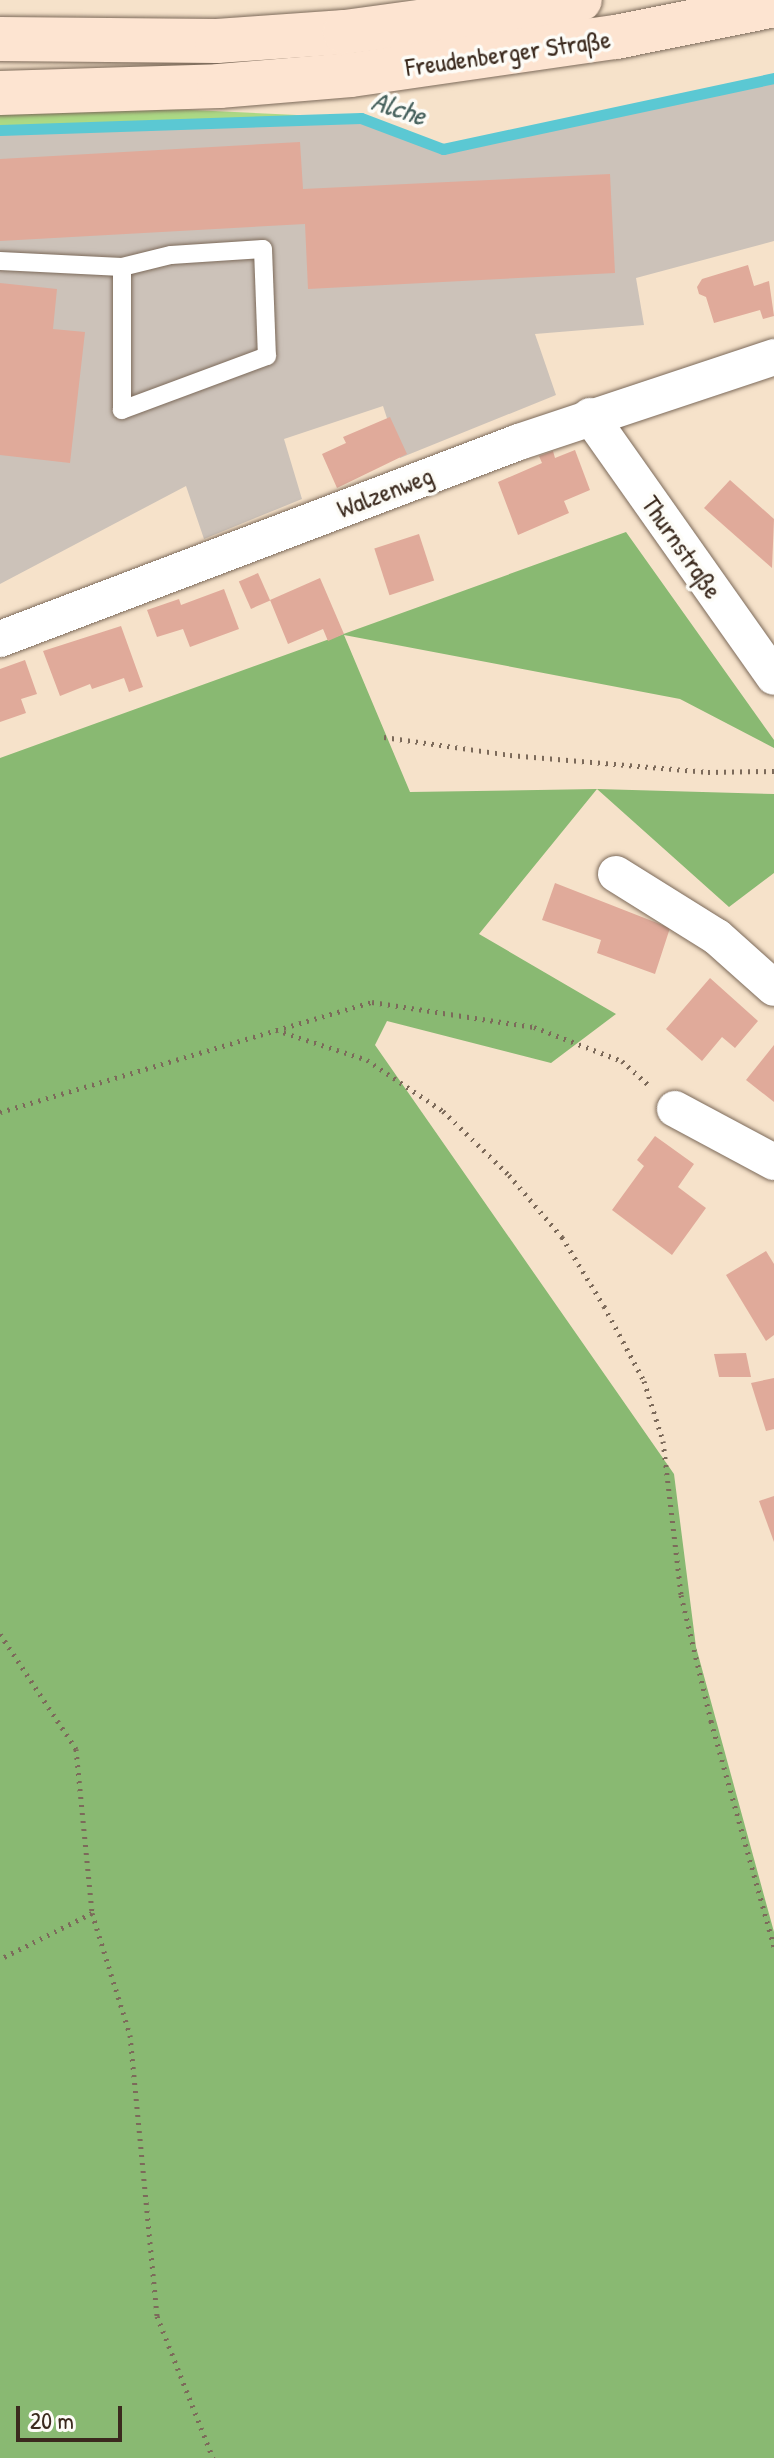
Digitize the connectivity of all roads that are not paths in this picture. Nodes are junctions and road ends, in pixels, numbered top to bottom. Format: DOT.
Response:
graph roads {
  1 [pos="580,0"];
  2 [pos="774,5"];
  3 [pos="0,39"];
  4 [pos="0,93"];
  5 [pos="0,261"];
  6 [pos="122,267"];
  7 [pos="774,357"];
  8 [pos="590,416"];
  9 [pos="0,639"];
  10 [pos="774,677"];
  11 [pos="616,874"];
  12 [pos="774,988"];
  13 [pos="675,1109"];
  14 [pos="774,1162"];
  1 -- 3 [label="main road, Freudenberger Straße"];
  2 -- 4 [label="main road, Freudenberger Straße"];
  5 -- 6 [label="lane"];
  6 -- 6 [label="lane"];
  7 -- 8 [label="street, Walzenweg"];
  8 -- 9 [label="street, Walzenweg"];
  8 -- 10 [label="street, Thurnstraße"];
  11 -- 12 [label="street"];
  13 -- 14 [label="street"];
}
